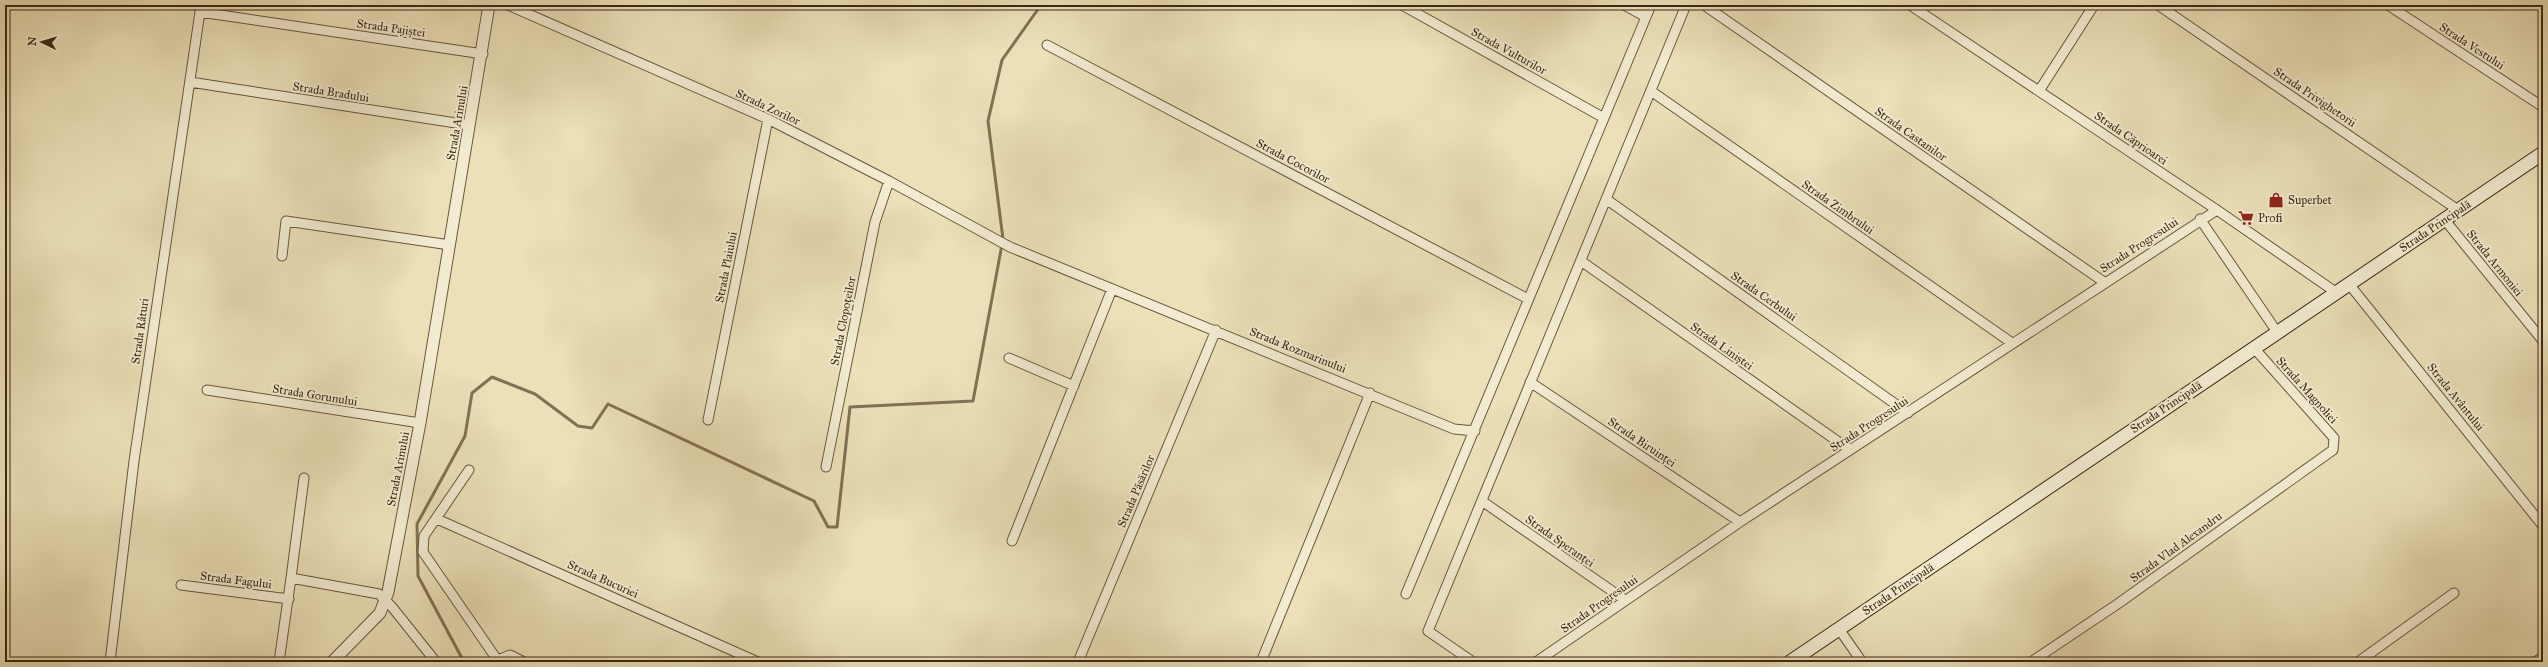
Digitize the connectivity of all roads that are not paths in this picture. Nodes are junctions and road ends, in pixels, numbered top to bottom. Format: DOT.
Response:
graph roads {
  1 [pos="489,5"];
  2 [pos="508,5"];
  3 [pos="1402,5"];
  4 [pos="1624,5"];
  5 [pos="1651,5"];
  6 [pos="1686,5"];
  7 [pos="1704,5"];
  8 [pos="1910,5"];
  9 [pos="2094,5"];
  10 [pos="2158,5"];
  11 [pos="2388,5"];
  12 [pos="201,9"];
  13 [pos="1646,17"];
  14 [pos="1047,45"];
  15 [pos="483,54"];
  16 [pos="190,82"];
  17 [pos="1651,90"];
  18 [pos="2039,91"];
  19 [pos="2543,107"];
  20 [pos="1604,118"];
  21 [pos="768,119"];
  22 [pos="469,125"];
  23 [pos="2543,153"];
  24 [pos="889,181"];
  25 [pos="1606,199"];
  26 [pos="2217,210"];
  27 [pos="2458,210"];
  28 [pos="2200,219"];
  29 [pos="2444,219"];
  30 [pos="450,245"];
  31 [pos="1010,247"];
  32 [pos="282,256"];
  33 [pos="1580,261"];
  34 [pos="2104,282"];
  35 [pos="2349,284"];
  36 [pos="1112,289"];
  37 [pos="2337,293"];
  38 [pos="1528,299"];
  39 [pos="1216,330"];
  40 [pos="2277,332"];
  41 [pos="2543,341"];
  42 [pos="2012,343"];
  43 [pos="2254,348"];
  44 [pos="1008,358"];
  45 [pos="1530,382"];
  46 [pos="1074,386"];
  47 [pos="207,390"];
  48 [pos="1370,393"];
  49 [pos="1908,413"];
  50 [pos="708,420"];
  51 [pos="420,423"];
  52 [pos="1475,430"];
  53 [pos="1850,450"];
  54 [pos="2333,450"];
  55 [pos="826,467"];
  56 [pos="469,470"];
  57 [pos="304,478"];
  58 [pos="1482,501"];
  59 [pos="438,519"];
  60 [pos="1740,522"];
  61 [pos="2543,526"];
  62 [pos="1012,541"];
  63 [pos="291,578"];
  64 [pos="181,585"];
  65 [pos="2454,593"];
  66 [pos="1406,594"];
  67 [pos="289,599"];
  68 [pos="386,600"];
  69 [pos="1624,600"];
  70 [pos="1840,629"];
  71 [pos="2543,657"];
  72 [pos="495,661"];
  73 [pos="110,662"];
  74 [pos="279,662"];
  75 [pos="332,662"];
  76 [pos="436,662"];
  77 [pos="524,662"];
  78 [pos="758,662"];
  79 [pos="1078,662"];
  80 [pos="1260,662"];
  81 [pos="1473,662"];
  82 [pos="1536,662"];
  83 [pos="1790,662"];
  84 [pos="1862,662"];
  85 [pos="2031,662"];
  86 [pos="2358,662"];
  87 [pos="2535,662"];
  1 -- 15 [label="street, Strada Arinului"];
  2 -- 21 [label="street, Strada Zorilor"];
  3 -- 20 [label="street, Strada Vulturilor"];
  4 -- 13 [label="street"];
  5 -- 13 [label="street"];
  6 -- 17 [label="street"];
  7 -- 34 [label="street, Strada Castanilor"];
  8 -- 18 [label="street, Strada Căprioarei"];
  9 -- 18 [label="street"];
  10 -- 27 [label="street, Strada Privighetorii"];
  11 -- 19 [label="street, Strada Vestului"];
  12 -- 15 [label="street, Strada Pajiștei"];
  12 -- 16 [label="street, Strada Râturi"];
  13 -- 20 [label="street"];
  14 -- 38 [label="street, Strada Cocorilor"];
  15 -- 22 [label="street, Strada Arinului"];
  16 -- 22 [label="street, Strada Bradului"];
  16 -- 73 [label="street, Strada Râturi"];
  17 -- 25 [label="street"];
  17 -- 42 [label="street, Strada Zimbrului"];
  18 -- 26 [label="street, Strada Căprioarei"];
  20 -- 38 [label="street"];
  21 -- 24 [label="street, Strada Zorilor"];
  21 -- 50 [label="street, Strada Plaiului"];
  22 -- 30 [label="street, Strada Arinului"];
  23 -- 27 [label="main road, Strada Principală"];
  24 -- 31 [label="street, Strada Zorilor"];
  24 -- 55 [label="street, Strada Clopoțeilor"];
  25 -- 33 [label="street"];
  25 -- 49 [label="street, Strada Cerbului"];
  26 -- 28 [label="street, Strada Progresului"];
  26 -- 37 [label="street, Strada Căprioarei"];
  27 -- 29 [label="main road, Strada Principală"];
  28 -- 34 [label="street, Strada Progresului"];
  28 -- 40 [label="street"];
  29 -- 35 [label="main road, Strada Principală"];
  29 -- 41 [label="street, Strada Armoniei"];
  30 -- 32 [label="street"];
  30 -- 51 [label="street, Strada Arinului"];
  31 -- 36 [label="street, Strada Rozmarinului"];
  33 -- 45 [label="street"];
  33 -- 53 [label="street, Strada Liniștei"];
  34 -- 42 [label="street, Strada Progresului"];
  35 -- 37 [label="main road, Strada Principală"];
  35 -- 61 [label="street, Strada Avântului"];
  36 -- 39 [label="street, Strada Rozmarinului"];
  36 -- 46 [label="street"];
  37 -- 40 [label="main road, Strada Principală"];
  38 -- 52 [label="street"];
  39 -- 48 [label="street, Strada Rozmarinului"];
  39 -- 79 [label="street, Strada Păsărilor"];
  40 -- 43 [label="main road, Strada Principală"];
  42 -- 49 [label="street, Strada Progresului"];
  43 -- 54 [label="street, Strada Magnoliei"];
  43 -- 70 [label="main road, Strada Principală"];
  44 -- 46 [label="street"];
  45 -- 58 [label="street"];
  45 -- 60 [label="street, Strada Biruinței"];
  46 -- 62 [label="street"];
  47 -- 51 [label="street, Strada Gorunului"];
  48 -- 52 [label="street, Strada Rozmarinului"];
  48 -- 80 [label="street"];
  49 -- 53 [label="street, Strada Progresului"];
  51 -- 68 [label="street, Strada Arinului"];
  52 -- 66 [label="street"];
  53 -- 60 [label="street, Strada Progresului"];
  54 -- 85 [label="street, Strada Vlad Alexandru"];
  56 -- 59 [label="street"];
  57 -- 63 [label="street"];
  58 -- 69 [label="street, Strada Speranței"];
  58 -- 81 [label="street"];
  59 -- 72 [label="street"];
  59 -- 78 [label="street, Strada Bucuriei"];
  60 -- 69 [label="street, Strada Progresului"];
  63 -- 67 [label="street"];
  63 -- 68 [label="street"];
  64 -- 67 [label="street, Strada Fagului"];
  65 -- 86 [label="street"];
  67 -- 74 [label="street"];
  68 -- 75 [label="street, Strada Arinului"];
  68 -- 76 [label="street"];
  69 -- 82 [label="street, Strada Progresului"];
  70 -- 83 [label="main road, Strada Principală"];
  70 -- 84 [label="street"];
  71 -- 87 [label="street"];
  72 -- 77 [label="street"];
}
